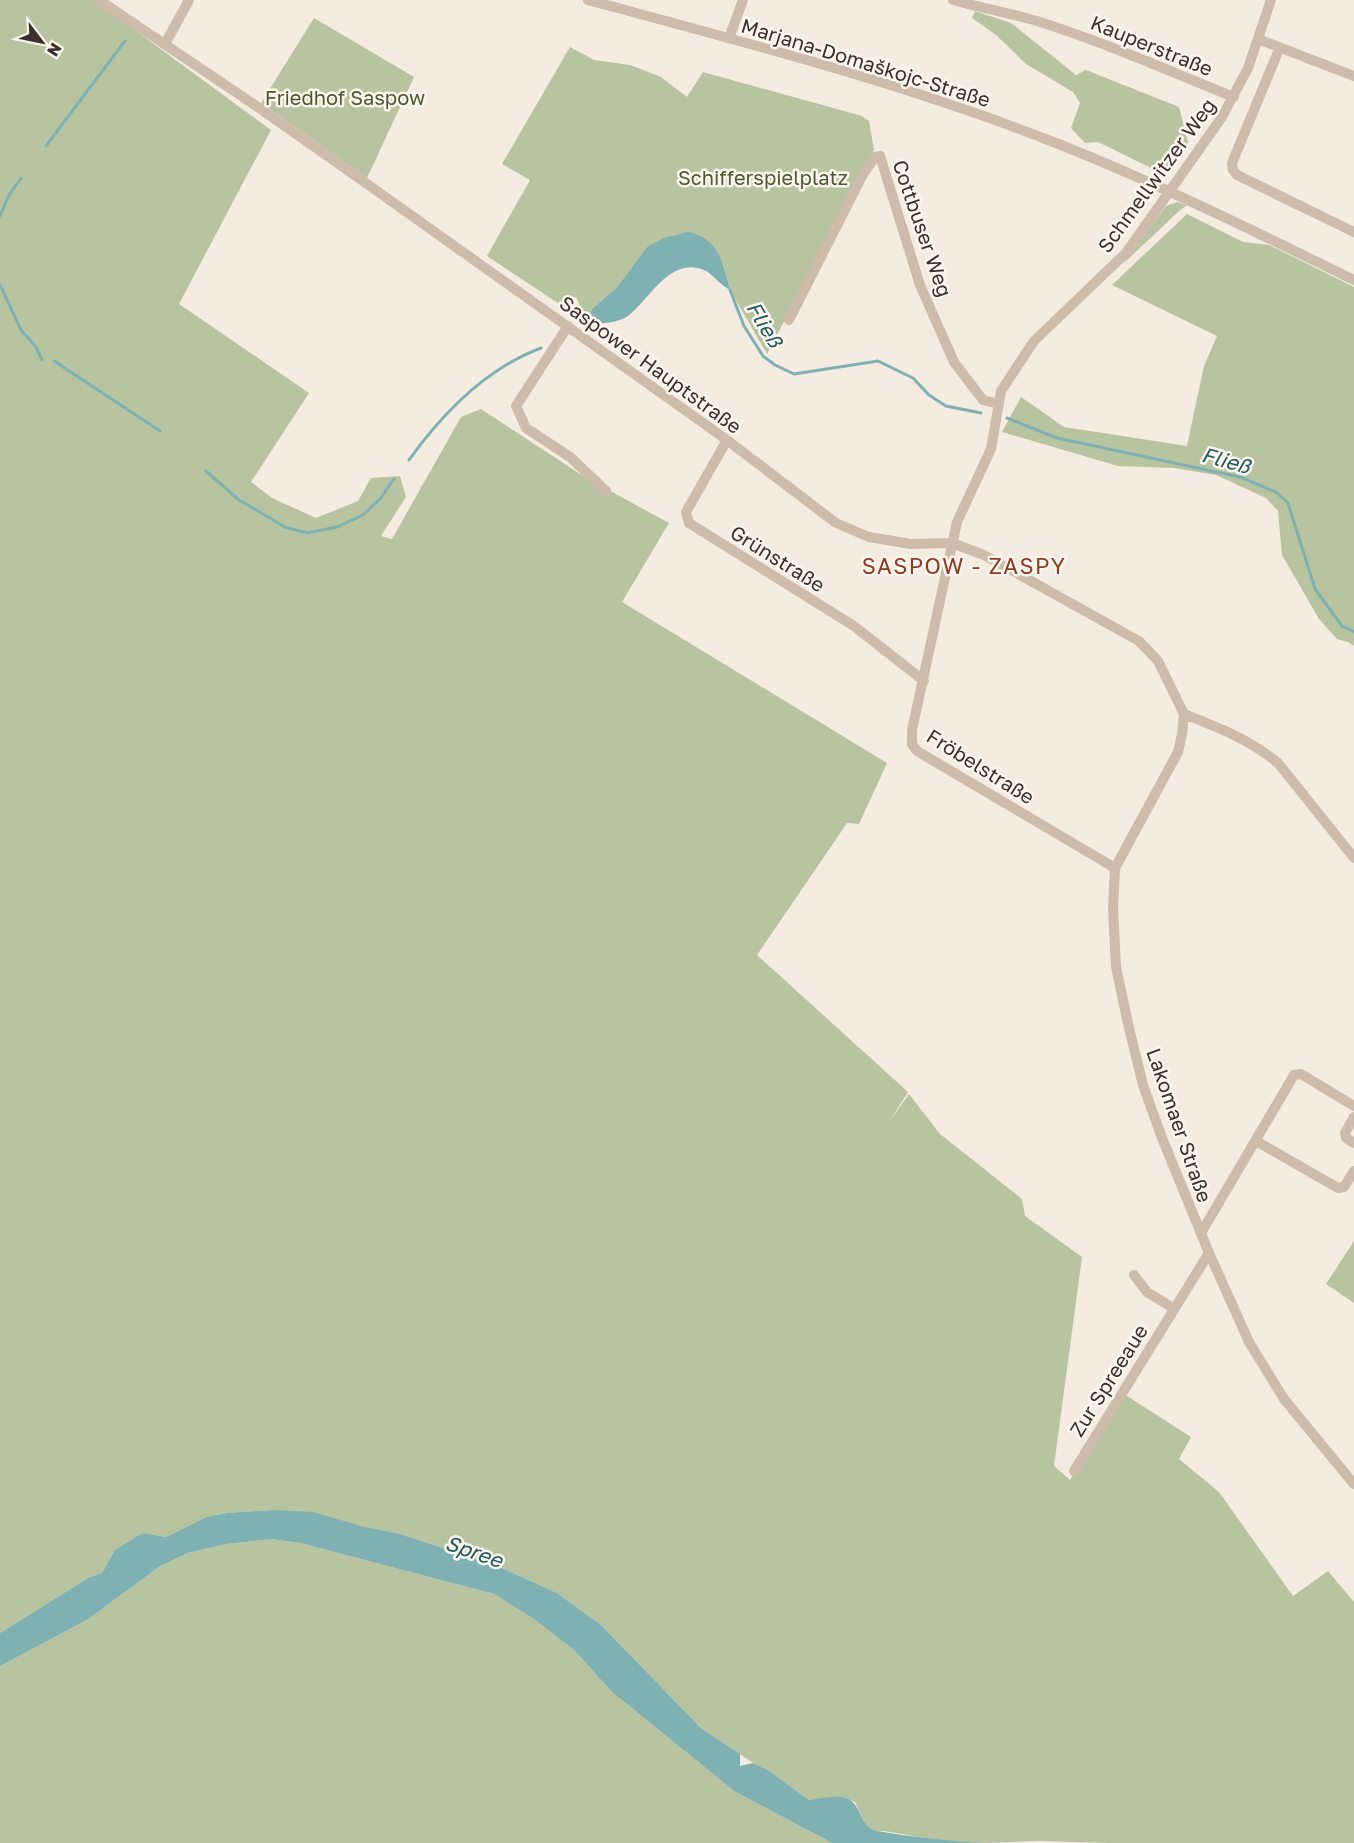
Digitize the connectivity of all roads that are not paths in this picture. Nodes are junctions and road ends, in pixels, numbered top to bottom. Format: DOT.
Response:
graph roads {
  1 [pos="99,0"];
  2 [pos="189,0"];
  3 [pos="588,0"];
  4 [pos="743,0"];
  5 [pos="953,0"];
  6 [pos="1271,0"];
  7 [pos="729,38"];
  8 [pos="1258,39"];
  9 [pos="165,44"];
  10 [pos="1280,47"];
  11 [pos="1354,76"];
  12 [pos="1234,97"];
  13 [pos="1170,191"];
  14 [pos="1354,232"];
  15 [pos="1354,280"];
  16 [pos="789,320"];
  17 [pos="568,327"];
  18 [pos="999,404"];
  19 [pos="727,440"];
  20 [pos="606,492"];
  21 [pos="952,543"];
  22 [pos="924,681"];
  23 [pos="1184,714"];
  24 [pos="1354,858"];
  25 [pos="1115,868"];
  26 [pos="1354,1106"];
  27 [pos="1354,1117"];
  28 [pos="1256,1141"];
  29 [pos="1354,1143"];
  30 [pos="1354,1171"];
  31 [pos="1201,1233"];
  32 [pos="1209,1253"];
  33 [pos="1134,1275"];
  34 [pos="1173,1308"];
  35 [pos="1074,1471"];
  36 [pos="1354,1484"];
  1 -- 9 [label="street, Saspower Hauptstraße"];
  2 -- 9 [label="street"];
  3 -- 7 [label="street, Marjana-Domaškojc-Straße"];
  4 -- 7 [label="street"];
  5 -- 12 [label="street, Kauperstraße"];
  6 -- 8 [label="street, Schmellwitzer Weg"];
  7 -- 13 [label="street, Marjana-Domaškojc-Straße"];
  8 -- 10 [label="street"];
  8 -- 12 [label="street, Schmellwitzer Weg"];
  9 -- 17 [label="street, Saspower Hauptstraße"];
  10 -- 11 [label="street"];
  10 -- 14 [label="street"];
  12 -- 13 [label="street, Schmellwitzer Weg"];
  13 -- 15 [label="street, Marjana-Domaškojc-Straße"];
  13 -- 18 [label="street, Schmellwitzer Weg"];
  16 -- 18 [label="street, Cottbuser Weg"];
  17 -- 19 [label="street, Saspower Hauptstraße"];
  17 -- 20 [label="street"];
  18 -- 21 [label="street, Schmellwitzer Weg"];
  19 -- 21 [label="street, Saspower Hauptstraße"];
  19 -- 22 [label="street, Grünstraße"];
  21 -- 22 [label="street, Fröbelstraße"];
  21 -- 23 [label="street, Saspower Hauptstraße"];
  22 -- 25 [label="street, Fröbelstraße"];
  23 -- 24 [label="street"];
  23 -- 25 [label="street, Lakomaer Straße"];
  25 -- 31 [label="street, Lakomaer Straße"];
  26 -- 28 [label="street"];
  27 -- 29 [label="street"];
  28 -- 30 [label="street"];
  28 -- 31 [label="street"];
  31 -- 32 [label="street, Lakomaer Straße"];
  32 -- 34 [label="street, Zur Spreeaue"];
  32 -- 36 [label="street, Lakomaer Straße"];
  33 -- 34 [label="street"];
  34 -- 35 [label="street, Zur Spreeaue"];
}
